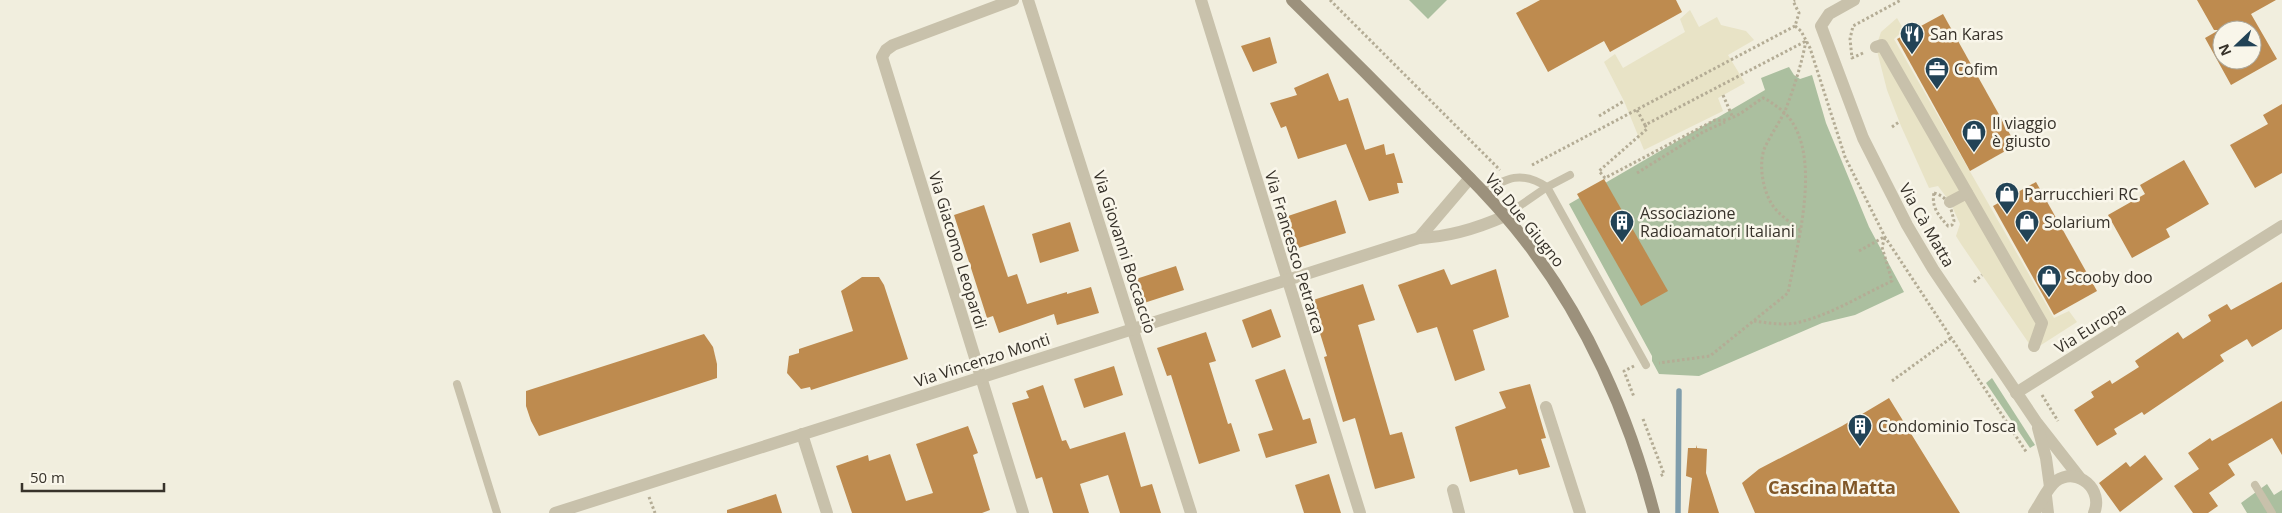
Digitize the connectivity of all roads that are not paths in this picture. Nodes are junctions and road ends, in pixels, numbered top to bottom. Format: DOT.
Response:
graph roads {
  1 [pos="1013,0"];
  2 [pos="1028,0"];
  3 [pos="1201,0"];
  4 [pos="1292,0"];
  5 [pos="1854,0"];
  6 [pos="1876,47"];
  7 [pos="1570,175"];
  8 [pos="1470,178"];
  9 [pos="1547,187"];
  10 [pos="1483,192"];
  11 [pos="1967,193"];
  12 [pos="1950,202"];
  13 [pos="1505,216"];
  14 [pos="2282,226"];
  15 [pos="1419,238"];
  16 [pos="1286,281"];
  17 [pos="1133,329"];
  18 [pos="2034,346"];
  19 [pos="1646,365"];
  20 [pos="980,378"];
  21 [pos="457,384"];
  22 [pos="2016,393"];
  23 [pos="1546,407"];
  24 [pos="2036,424"];
  25 [pos="802,434"];
  26 [pos="2080,478"];
  27 [pos="2255,485"];
  28 [pos="1453,490"];
  29 [pos="2048,492"];
  30 [pos="2095,507"];
  31 [pos="497,513"];
  32 [pos="555,513"];
  33 [pos="827,513"];
  34 [pos="1023,513"];
  35 [pos="1191,513"];
  36 [pos="1360,513"];
  37 [pos="1459,513"];
  38 [pos="1580,513"];
  39 [pos="1654,513"];
  40 [pos="2034,513"];
  41 [pos="2048,513"];
  42 [pos="2104,513"];
  43 [pos="2272,513"];
  1 -- 20 [label="street, Via Giacomo Leopardi"];
  2 -- 17 [label="street, Via Giovanni Boccaccio"];
  3 -- 16 [label="street, Via Francesco Petrarca"];
  4 -- 8 [label="main road, Via Due Giugno"];
  5 -- 22 [label="street, Via Cà Matta"];
  6 -- 11 [label="street"];
  7 -- 9 [label="lane"];
  8 -- 10 [label="main road, Via Due Giugno"];
  8 -- 15 [label="street"];
  9 -- 10 [label="lane"];
  9 -- 13 [label="lane"];
  9 -- 19 [label="lane"];
  10 -- 13 [label="main road, Via Due Giugno"];
  11 -- 12 [label="street"];
  11 -- 18 [label="street"];
  13 -- 15 [label="street, Via Vincenzo Monti"];
  13 -- 39 [label="main road, Via Due Giugno"];
  14 -- 22 [label="street, Via Europa"];
  15 -- 16 [label="street, Via Vincenzo Monti"];
  16 -- 17 [label="street, Via Vincenzo Monti"];
  16 -- 36 [label="street, Via Francesco Petrarca"];
  17 -- 20 [label="street, Via Vincenzo Monti"];
  17 -- 35 [label="street, Via Giovanni Boccaccio"];
  20 -- 25 [label="street, Via Vincenzo Monti"];
  20 -- 34 [label="street, Via Giacomo Leopardi"];
  21 -- 31 [label="lane"];
  22 -- 24 [label="street, Via Cà Matta"];
  23 -- 38 [label="street"];
  24 -- 26 [label="street, Via Cà Matta"];
  24 -- 29 [label="street, Via Cà Matta"];
  25 -- 32 [label="street, Via Vincenzo Monti"];
  25 -- 33 [label="street"];
  26 -- 29 [label="street"];
  26 -- 30 [label="street, Via Cà Matta"];
  27 -- 43 [label="lane"];
  28 -- 37 [label="street"];
  29 -- 40 [label="street"];
  29 -- 41 [label="street, Via Cà Matta"];
  30 -- 42 [label="street, Via Cà Matta"];
}
